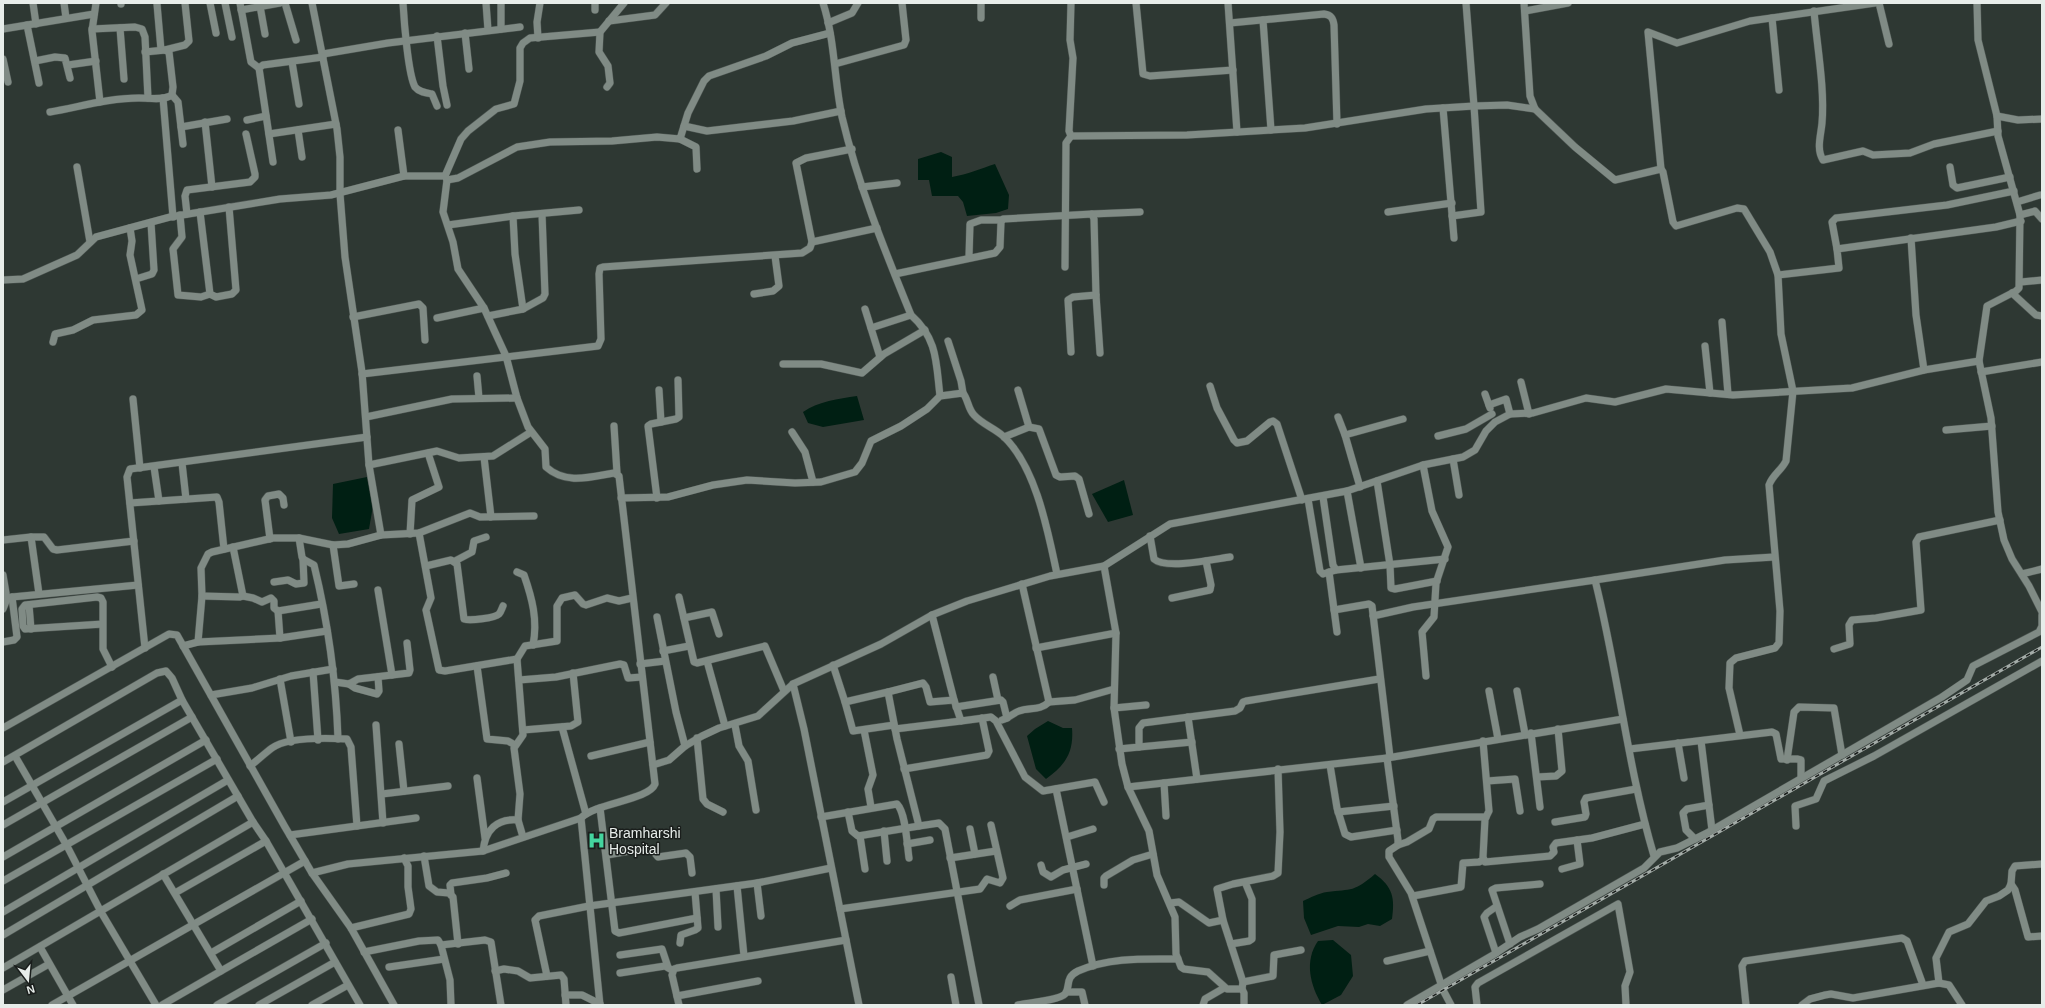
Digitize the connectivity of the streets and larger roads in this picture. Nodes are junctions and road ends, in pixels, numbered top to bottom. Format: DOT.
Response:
graph roads {
  1 [pos="33,3"];
  2 [pos="64,3"];
  3 [pos="96,3"];
  4 [pos="186,3"];
  5 [pos="210,3"];
  6 [pos="225,3"];
  7 [pos="280,3"];
  8 [pos="285,3"];
  9 [pos="312,3"];
  10 [pos="402,3"];
  11 [pos="486,3"];
  12 [pos="501,3"];
  13 [pos="540,3"];
  14 [pos="624,3"];
  15 [pos="666,3"];
  16 [pos="823,3"];
  17 [pos="858,3"];
  18 [pos="902,3"];
  19 [pos="981,3"];
  20 [pos="1071,3"];
  21 [pos="1136,3"];
  22 [pos="1228,3"];
  23 [pos="1466,3"];
  24 [pos="1524,3"];
  25 [pos="1568,3"];
  26 [pos="1874,3"];
  27 [pos="1879,3"];
  28 [pos="1977,3"];
  29 [pos="157,4"];
  30 [pos="240,6"];
  31 [pos="260,6"];
  32 [pos="1525,11"];
  33 [pos="1814,11"];
  34 [pos="94,14"];
  35 [pos="66,18"];
  36 [pos="981,18"];
  37 [pos="1772,18"];
  38 [pos="1263,20"];
  39 [pos="609,21"];
  40 [pos="828,23"];
  41 [pos="1230,23"];
  42 [pos="36,24"];
  43 [pos="27,25"];
  44 [pos="520,27"];
  45 [pos="120,28"];
  46 [pos="3,29"];
  47 [pos="92,29"];
  48 [pos="501,29"];
  49 [pos="488,30"];
  50 [pos="600,32"];
  51 [pos="216,33"];
  52 [pos="465,33"];
  53 [pos="830,33"];
  54 [pos="264,34"];
  55 [pos="437,36"];
  56 [pos="232,37"];
  57 [pos="538,38"];
  58 [pos="296,40"];
  59 [pos="406,40"];
  60 [pos="1889,44"];
  61 [pos="163,50"];
  62 [pos="145,52"];
  63 [pos="323,55"];
  64 [pos="3,59"];
  65 [pos="35,61"];
  66 [pos="96,61"];
  67 [pos="292,62"];
  68 [pos="836,64"];
  69 [pos="68,65"];
  70 [pos="259,68"];
  71 [pos="469,69"];
  72 [pos="1233,70"];
  73 [pos="70,78"];
  74 [pos="124,79"];
  75 [pos="8,82"];
  76 [pos="39,83"];
  77 [pos="607,87"];
  78 [pos="1779,90"];
  79 [pos="172,95"];
  80 [pos="148,98"];
  81 [pos="163,98"];
  82 [pos="100,102"];
  83 [pos="300,104"];
  84 [pos="447,105"];
  85 [pos="437,106"];
  86 [pos="1474,106"];
  87 [pos="1443,108"];
  88 [pos="1535,109"];
  89 [pos="841,111"];
  90 [pos="50,112"];
  91 [pos="266,116"];
  92 [pos="1997,116"];
  93 [pos="227,119"];
  94 [pos="2042,119"];
  95 [pos="247,120"];
  96 [pos="205,122"];
  97 [pos="336,124"];
  98 [pos="1338,124"];
  99 [pos="684,126"];
  100 [pos="182,128"];
  101 [pos="298,130"];
  102 [pos="398,130"];
  103 [pos="1271,130"];
  104 [pos="1998,131"];
  105 [pos="1237,132"];
  106 [pos="246,134"];
  107 [pos="269,134"];
  108 [pos="1070,136"];
  109 [pos="680,139"];
  110 [pos="183,144"];
  111 [pos="852,149"];
  112 [pos="302,157"];
  113 [pos="273,162"];
  114 [pos="77,167"];
  115 [pos="1950,167"];
  116 [pos="697,169"];
  117 [pos="1661,169"];
  118 [pos="404,176"];
  119 [pos="2010,176"];
  120 [pos="446,178"];
  121 [pos="897,183"];
  122 [pos="212,187"];
  123 [pos="862,187"];
  124 [pos="2014,191"];
  125 [pos="340,194"];
  126 [pos="2040,195"];
  127 [pos="2017,202"];
  128 [pos="1452,203"];
  129 [pos="229,207"];
  130 [pos="2039,209"];
  131 [pos="579,210"];
  132 [pos="200,212"];
  133 [pos="1140,212"];
  134 [pos="1388,212"];
  135 [pos="542,214"];
  136 [pos="1065,214"];
  137 [pos="1092,214"];
  138 [pos="180,216"];
  139 [pos="513,216"];
  140 [pos="1452,216"];
  141 [pos="2020,218"];
  142 [pos="2042,219"];
  143 [pos="1002,220"];
  144 [pos="151,223"];
  145 [pos="448,225"];
  146 [pos="130,228"];
  147 [pos="877,228"];
  148 [pos="1454,238"];
  149 [pos="1911,238"];
  150 [pos="90,242"];
  151 [pos="812,242"];
  152 [pos="1837,248"];
  153 [pos="775,256"];
  154 [pos="971,257"];
  155 [pos="1065,268"];
  156 [pos="895,274"];
  157 [pos="1778,275"];
  158 [pos="136,279"];
  159 [pos="3,280"];
  160 [pos="2042,280"];
  161 [pos="2021,282"];
  162 [pos="2012,292"];
  163 [pos="210,294"];
  164 [pos="754,294"];
  165 [pos="1096,295"];
  166 [pos="484,308"];
  167 [pos="523,309"];
  168 [pos="865,309"];
  169 [pos="911,315"];
  170 [pos="488,316"];
  171 [pos="2042,316"];
  172 [pos="353,317"];
  173 [pos="437,318"];
  174 [pos="1722,322"];
  175 [pos="871,328"];
  176 [pos="925,330"];
  177 [pos="425,340"];
  178 [pos="948,341"];
  179 [pos="53,342"];
  180 [pos="1705,346"];
  181 [pos="1071,352"];
  182 [pos="1100,353"];
  183 [pos="506,356"];
  184 [pos="880,357"];
  185 [pos="1980,361"];
  186 [pos="2042,362"];
  187 [pos="783,364"];
  188 [pos="1924,370"];
  189 [pos="1981,372"];
  190 [pos="362,374"];
  191 [pos="477,376"];
  192 [pos="678,380"];
  193 [pos="1521,382"];
  194 [pos="1210,386"];
  195 [pos="659,390"];
  196 [pos="1018,390"];
  197 [pos="1794,391"];
  198 [pos="962,393"];
  199 [pos="1710,393"];
  200 [pos="1484,394"];
  201 [pos="1728,394"];
  202 [pos="940,396"];
  203 [pos="479,398"];
  204 [pos="517,398"];
  205 [pos="133,399"];
  206 [pos="1489,405"];
  207 [pos="1492,414"];
  208 [pos="1510,414"];
  209 [pos="1529,414"];
  210 [pos="366,416"];
  211 [pos="1338,417"];
  212 [pos="1403,419"];
  213 [pos="661,422"];
  214 [pos="1495,422"];
  215 [pos="614,426"];
  216 [pos="1992,426"];
  217 [pos="1029,427"];
  218 [pos="1946,430"];
  219 [pos="530,432"];
  220 [pos="792,432"];
  221 [pos="1345,435"];
  222 [pos="1004,436"];
  223 [pos="1438,436"];
  224 [pos="367,437"];
  225 [pos="428,453"];
  226 [pos="484,457"];
  227 [pos="1453,459"];
  228 [pos="182,463"];
  229 [pos="370,465"];
  230 [pos="1423,465"];
  231 [pos="154,467"];
  232 [pos="140,468"];
  233 [pos="617,473"];
  234 [pos="1377,481"];
  235 [pos="813,482"];
  236 [pos="1360,487"];
  237 [pos="1347,492"];
  238 [pos="1459,495"];
  239 [pos="1323,497"];
  240 [pos="621,498"];
  241 [pos="657,498"];
  242 [pos="186,499"];
  243 [pos="1305,500"];
  244 [pos="159,501"];
  245 [pos="130,504"];
  246 [pos="284,505"];
  247 [pos="1089,514"];
  248 [pos="534,516"];
  249 [pos="491,517"];
  250 [pos="2000,520"];
  251 [pos="419,533"];
  252 [pos="410,534"];
  253 [pos="381,535"];
  254 [pos="1150,536"];
  255 [pos="31,537"];
  256 [pos="486,537"];
  257 [pos="270,538"];
  258 [pos="299,538"];
  259 [pos="3,540"];
  260 [pos="134,541"];
  261 [pos="333,546"];
  262 [pos="233,547"];
  263 [pos="224,549"];
  264 [pos="1230,557"];
  265 [pos="1774,557"];
  266 [pos="1445,559"];
  267 [pos="303,560"];
  268 [pos="455,561"];
  269 [pos="1206,561"];
  270 [pos="1390,565"];
  271 [pos="426,566"];
  272 [pos="1104,566"];
  273 [pos="1361,568"];
  274 [pos="2042,569"];
  275 [pos="1333,571"];
  276 [pos="517,572"];
  277 [pos="1057,574"];
  278 [pos="2022,574"];
  279 [pos="3,575"];
  280 [pos="1437,580"];
  281 [pos="1595,580"];
  282 [pos="274,582"];
  283 [pos="354,584"];
  284 [pos="1022,584"];
  285 [pos="138,585"];
  286 [pos="378,590"];
  287 [pos="39,594"];
  288 [pos="202,596"];
  289 [pos="243,596"];
  290 [pos="7,597"];
  291 [pos="679,597"];
  292 [pos="632,598"];
  293 [pos="1172,598"];
  294 [pos="321,604"];
  295 [pos="1436,604"];
  296 [pos="503,606"];
  297 [pos="3,609"];
  298 [pos="1334,610"];
  299 [pos="278,611"];
  300 [pos="2042,612"];
  301 [pos="932,615"];
  302 [pos="2042,615"];
  303 [pos="1373,616"];
  304 [pos="657,617"];
  305 [pos="684,618"];
  306 [pos="103,624"];
  307 [pos="327,631"];
  308 [pos="1337,632"];
  309 [pos="1116,633"];
  310 [pos="719,634"];
  311 [pos="280,638"];
  312 [pos="3,642"];
  313 [pos="198,642"];
  314 [pos="407,643"];
  315 [pos="533,645"];
  316 [pos="183,646"];
  317 [pos="689,646"];
  318 [pos="145,648"];
  319 [pos="1036,648"];
  320 [pos="1834,649"];
  321 [pos="663,651"];
  322 [pos="517,658"];
  323 [pos="665,661"];
  324 [pos="707,661"];
  325 [pos="2042,661"];
  326 [pos="640,664"];
  327 [pos="833,665"];
  328 [pos="477,666"];
  329 [pos="112,667"];
  330 [pos="333,669"];
  331 [pos="313,672"];
  332 [pos="573,673"];
  333 [pos="392,675"];
  334 [pos="1426,676"];
  335 [pos="378,677"];
  336 [pos="642,677"];
  337 [pos="993,677"];
  338 [pos="280,679"];
  339 [pos="1379,679"];
  340 [pos="519,680"];
  341 [pos="335,682"];
  342 [pos="349,684"];
  343 [pos="793,684"];
  344 [pos="1114,689"];
  345 [pos="1517,690"];
  346 [pos="784,691"];
  347 [pos="1488,691"];
  348 [pos="888,692"];
  349 [pos="210,695"];
  350 [pos="182,700"];
  351 [pos="998,700"];
  352 [pos="845,702"];
  353 [pos="1049,702"];
  354 [pos="955,704"];
  355 [pos="1146,705"];
  356 [pos="1114,708"];
  357 [pos="192,717"];
  358 [pos="1188,717"];
  359 [pos="982,718"];
  360 [pos="1007,718"];
  361 [pos="1623,719"];
  362 [pos="961,721"];
  363 [pos="996,721"];
  364 [pos="376,725"];
  365 [pos="735,725"];
  366 [pos="725,726"];
  367 [pos="562,727"];
  368 [pos="895,727"];
  369 [pos="3,728"];
  370 [pos="1558,729"];
  371 [pos="523,730"];
  372 [pos="864,730"];
  373 [pos="1528,734"];
  374 [pos="1740,735"];
  375 [pos="338,738"];
  376 [pos="696,738"];
  377 [pos="1498,739"];
  378 [pos="206,740"];
  379 [pos="318,740"];
  380 [pos="1483,741"];
  381 [pos="1701,741"];
  382 [pos="291,742"];
  383 [pos="650,742"];
  384 [pos="1192,742"];
  385 [pos="1678,742"];
  386 [pos="399,744"];
  387 [pos="515,745"];
  388 [pos="685,746"];
  389 [pos="1139,748"];
  390 [pos="1630,748"];
  391 [pos="1119,749"];
  392 [pos="15,756"];
  393 [pos="590,756"];
  394 [pos="1842,756"];
  395 [pos="1389,757"];
  396 [pos="216,759"];
  397 [pos="1787,760"];
  398 [pos="3,762"];
  399 [pos="653,765"];
  400 [pos="1330,765"];
  401 [pos="250,766"];
  402 [pos="904,770"];
  403 [pos="1278,770"];
  404 [pos="1537,777"];
  405 [pos="477,778"];
  406 [pos="1684,778"];
  407 [pos="1801,778"];
  408 [pos="1197,779"];
  409 [pos="228,780"];
  410 [pos="1487,781"];
  411 [pos="1164,783"];
  412 [pos="32,786"];
  413 [pos="448,786"];
  414 [pos="1128,787"];
  415 [pos="1056,789"];
  416 [pos="1636,789"];
  417 [pos="404,791"];
  418 [pos="382,794"];
  419 [pos="238,796"];
  420 [pos="3,802"];
  421 [pos="1104,802"];
  422 [pos="42,803"];
  423 [pos="1708,805"];
  424 [pos="1394,806"];
  425 [pos="871,807"];
  426 [pos="1540,807"];
  427 [pos="600,808"];
  428 [pos="756,810"];
  429 [pos="1520,811"];
  430 [pos="723,812"];
  431 [pos="848,812"];
  432 [pos="1338,812"];
  433 [pos="584,816"];
  434 [pos="1166,816"];
  435 [pos="1486,816"];
  436 [pos="821,817"];
  437 [pos="416,818"];
  438 [pos="518,820"];
  439 [pos="253,822"];
  440 [pos="1555,822"];
  441 [pos="383,823"];
  442 [pos="1645,824"];
  443 [pos="3,825"];
  444 [pos="990,825"];
  445 [pos="357,826"];
  446 [pos="918,826"];
  447 [pos="1796,826"];
  448 [pos="56,827"];
  449 [pos="905,828"];
  450 [pos="970,829"];
  451 [pos="1093,829"];
  452 [pos="1397,830"];
  453 [pos="1712,830"];
  454 [pos="884,831"];
  455 [pos="290,835"];
  456 [pos="860,836"];
  457 [pos="523,837"];
  458 [pos="1067,837"];
  459 [pos="485,838"];
  460 [pos="930,840"];
  461 [pos="1577,840"];
  462 [pos="1695,840"];
  463 [pos="266,841"];
  464 [pos="907,844"];
  465 [pos="1398,845"];
  466 [pos="67,846"];
  467 [pos="483,851"];
  468 [pos="996,851"];
  469 [pos="975,854"];
  470 [pos="1153,854"];
  471 [pos="607,855"];
  472 [pos="424,856"];
  473 [pos="1654,856"];
  474 [pos="3,857"];
  475 [pos="404,858"];
  476 [pos="909,858"];
  477 [pos="950,858"];
  478 [pos="1483,860"];
  479 [pos="305,861"];
  480 [pos="887,862"];
  481 [pos="1086,864"];
  482 [pos="2042,864"];
  483 [pos="1041,865"];
  484 [pos="831,868"];
  485 [pos="1073,868"];
  486 [pos="78,869"];
  487 [pos="1562,869"];
  488 [pos="865,870"];
  489 [pos="312,872"];
  490 [pos="284,873"];
  491 [pos="506,873"];
  492 [pos="692,873"];
  493 [pos="163,874"];
  494 [pos="3,881"];
  495 [pos="1245,882"];
  496 [pos="757,883"];
  497 [pos="1540,884"];
  498 [pos="2010,884"];
  499 [pos="1104,885"];
  500 [pos="88,886"];
  501 [pos="737,886"];
  502 [pos="716,889"];
  503 [pos="1077,889"];
  504 [pos="957,890"];
  505 [pos="695,892"];
  506 [pos="175,893"];
  507 [pos="451,895"];
  508 [pos="1412,896"];
  509 [pos="301,901"];
  510 [pos="1170,903"];
  511 [pos="611,905"];
  512 [pos="589,906"];
  513 [pos="1010,906"];
  514 [pos="1497,906"];
  515 [pos="840,909"];
  516 [pos="3,912"];
  517 [pos="101,912"];
  518 [pos="761,916"];
  519 [pos="697,918"];
  520 [pos="312,919"];
  521 [pos="1223,920"];
  522 [pos="192,923"];
  523 [pos="718,927"];
  524 [pos="351,928"];
  525 [pos="3,935"];
  526 [pos="2042,936"];
  527 [pos="846,940"];
  528 [pos="326,943"];
  529 [pos="680,943"];
  530 [pos="458,944"];
  531 [pos="1231,944"];
  532 [pos="1510,944"];
  533 [pos="441,945"];
  534 [pos="40,947"];
  535 [pos="1301,950"];
  536 [pos="1430,951"];
  537 [pos="364,952"];
  538 [pos="210,953"];
  539 [pos="1496,953"];
  540 [pos="620,955"];
  541 [pos="744,956"];
  542 [pos="130,959"];
  543 [pos="444,959"];
  544 [pos="1178,959"];
  545 [pos="1386,961"];
  546 [pos="335,962"];
  547 [pos="49,964"];
  548 [pos="1093,966"];
  549 [pos="389,967"];
  550 [pos="3,968"];
  551 [pos="670,969"];
  552 [pos="221,971"];
  553 [pos="495,971"];
  554 [pos="620,973"];
  555 [pos="547,976"];
  556 [pos="951,977"];
  557 [pos="758,981"];
  558 [pos="1939,984"];
  559 [pos="348,985"];
  560 [pos="1923,985"];
  561 [pos="1242,986"];
  562 [pos="1442,986"];
  563 [pos="1224,988"];
  564 [pos="3,990"];
  565 [pos="1067,992"];
  566 [pos="565,995"];
  567 [pos="68,996"];
  568 [pos="677,996"];
  569 [pos="358,1004"];
  570 [pos="600,1004"];
  571 [pos="1030,1004"];
  572 [pos="52,1005"];
  573 [pos="73,1005"];
  574 [pos="156,1005"];
  575 [pos="162,1005"];
  576 [pos="217,1005"];
  577 [pos="259,1005"];
  578 [pos="312,1005"];
  579 [pos="394,1005"];
  580 [pos="452,1005"];
  581 [pos="501,1005"];
  582 [pos="566,1005"];
  583 [pos="679,1005"];
  584 [pos="859,1005"];
  585 [pos="956,1005"];
  586 [pos="979,1005"];
  587 [pos="1018,1005"];
  588 [pos="1085,1005"];
  589 [pos="1203,1005"];
  590 [pos="1244,1005"];
  591 [pos="1407,1005"];
  592 [pos="1452,1005"];
  593 [pos="1477,1005"];
  594 [pos="1626,1005"];
  595 [pos="1746,1005"];
  596 [pos="1802,1005"];
  597 [pos="1962,1005"];
  1 -- 42 [label="street"];
  2 -- 35 [label="street"];
  3 -- 34 [label="street"];
  4 -- 61 [label="street"];
  5 -- 51 [label="street"];
  6 -- 56 [label="street"];
  7 -- 31 [label="street"];
  8 -- 58 [label="street"];
  9 -- 63 [label="street"];
  10 -- 59 [label="street"];
  11 -- 49 [label="street"];
  12 -- 48 [label="street"];
  13 -- 57 [label="street"];
  14 -- 39 [label="street"];
  15 -- 39 [label="street"];
  16 -- 40 [label="street"];
  17 -- 40 [label="street"];
  18 -- 68 [label="street"];
  19 -- 36 [label="street"];
  20 -- 108 [label="street"];
  21 -- 72 [label="street"];
  22 -- 41 [label="street"];
  23 -- 86 [label="street"];
  24 -- 32 [label="street"];
  25 -- 32 [label="street"];
  26 -- 33 [label="street"];
  27 -- 60 [label="street"];
  28 -- 92 [label="street"];
  29 -- 61 [label="street"];
  30 -- 31 [label="street"];
  30 -- 70 [label="street"];
  31 -- 54 [label="street"];
  32 -- 88 [label="street"];
  33 -- 37 [label="street"];
  33 -- 104 [label="street"];
  34 -- 35 [label="street"];
  34 -- 47 [label="street"];
  35 -- 42 [label="street"];
  37 -- 78 [label="street"];
  37 -- 117 [label="street"];
  38 -- 41 [label="street"];
  38 -- 98 [label="street"];
  38 -- 103 [label="street"];
  39 -- 50 [label="street"];
  40 -- 53 [label="street"];
  41 -- 72 [label="street"];
  42 -- 43 [label="street"];
  43 -- 46 [label="street"];
  43 -- 65 [label="street"];
  44 -- 48 [label="street"];
  45 -- 47 [label="street"];
  45 -- 62 [label="street"];
  45 -- 74 [label="street"];
  47 -- 66 [label="street"];
  48 -- 49 [label="street"];
  49 -- 52 [label="street"];
  50 -- 57 [label="street"];
  50 -- 77 [label="street"];
  52 -- 55 [label="street"];
  52 -- 71 [label="street"];
  53 -- 68 [label="street"];
  53 -- 99 [label="street"];
  55 -- 59 [label="street"];
  55 -- 84 [label="street"];
  57 -- 120 [label="street"];
  59 -- 63 [label="street"];
  59 -- 85 [label="street"];
  61 -- 62 [label="street"];
  61 -- 79 [label="street"];
  62 -- 80 [label="street"];
  63 -- 67 [label="street"];
  63 -- 97 [label="street"];
  64 -- 75 [label="street"];
  65 -- 69 [label="street"];
  65 -- 76 [label="street"];
  66 -- 69 [label="street"];
  66 -- 82 [label="street"];
  67 -- 70 [label="street"];
  67 -- 83 [label="street"];
  68 -- 89 [label="street"];
  69 -- 73 [label="street"];
  70 -- 91 [label="street"];
  72 -- 105 [label="street"];
  79 -- 81 [label="street"];
  79 -- 100 [label="street"];
  80 -- 81 [label="street"];
  80 -- 82 [label="street"];
  81 -- 138 [label="street"];
  82 -- 90 [label="street"];
  86 -- 87 [label="street"];
  86 -- 88 [label="street"];
  86 -- 140 [label="street"];
  87 -- 98 [label="street"];
  87 -- 128 [label="street"];
  88 -- 117 [label="street"];
  89 -- 99 [label="street"];
  89 -- 111 [label="street"];
  91 -- 95 [label="street"];
  91 -- 107 [label="street"];
  92 -- 94 [label="street"];
  92 -- 104 [label="street"];
  93 -- 96 [label="street"];
  96 -- 100 [label="street"];
  96 -- 122 [label="street"];
  97 -- 101 [label="street"];
  97 -- 125 [label="street"];
  98 -- 103 [label="street"];
  99 -- 109 [label="street"];
  100 -- 110 [label="street"];
  101 -- 107 [label="street"];
  101 -- 112 [label="street"];
  102 -- 118 [label="street"];
  103 -- 105 [label="street"];
  104 -- 119 [label="street"];
  105 -- 108 [label="street"];
  106 -- 122 [label="street"];
  107 -- 113 [label="street"];
  108 -- 136 [label="street"];
  109 -- 116 [label="street"];
  109 -- 120 [label="street"];
  111 -- 123 [label="street"];
  111 -- 151 [label="street"];
  114 -- 150 [label="street"];
  115 -- 119 [label="street"];
  117 -- 157 [label="street"];
  118 -- 120 [label="street"];
  118 -- 125 [label="street"];
  119 -- 124 [label="street"];
  120 -- 145 [label="street"];
  121 -- 123 [label="street"];
  122 -- 138 [label="street"];
  123 -- 147 [label="street"];
  124 -- 127 [label="street"];
  124 -- 152 [label="street"];
  125 -- 129 [label="street"];
  125 -- 172 [label="street"];
  126 -- 127 [label="street"];
  127 -- 141 [label="street"];
  128 -- 134 [label="street"];
  128 -- 140 [label="street"];
  129 -- 132 [label="street"];
  129 -- 163 [label="street"];
  130 -- 141 [label="street"];
  130 -- 142 [label="street"];
  131 -- 135 [label="street"];
  132 -- 138 [label="street"];
  132 -- 163 [label="street"];
  133 -- 137 [label="street"];
  135 -- 139 [label="street"];
  135 -- 167 [label="street"];
  136 -- 137 [label="street"];
  136 -- 143 [label="street"];
  136 -- 155 [label="street"];
  137 -- 165 [label="street"];
  138 -- 144 [label="street"];
  138 -- 163 [label="street"];
  139 -- 145 [label="street"];
  139 -- 167 [label="street"];
  140 -- 148 [label="street"];
  141 -- 149 [label="street"];
  141 -- 161 [label="street"];
  143 -- 154 [label="street"];
  143 -- 154 [label="street"];
  144 -- 146 [label="street"];
  144 -- 158 [label="street"];
  145 -- 166 [label="street"];
  146 -- 150 [label="street"];
  146 -- 158 [label="street"];
  147 -- 151 [label="street"];
  147 -- 156 [label="street"];
  149 -- 152 [label="street"];
  149 -- 188 [label="street"];
  150 -- 159 [label="street"];
  151 -- 153 [label="street"];
  152 -- 157 [label="street"];
  153 -- 164 [label="street"];
  153 -- 183 [label="street"];
  154 -- 156 [label="street"];
  156 -- 169 [label="street"];
  157 -- 197 [label="street"];
  158 -- 179 [label="street"];
  160 -- 161 [label="street"];
  161 -- 162 [label="street"];
  162 -- 171 [label="street"];
  162 -- 185 [label="street"];
  165 -- 181 [label="street"];
  165 -- 182 [label="street"];
  166 -- 170 [label="street"];
  166 -- 173 [label="street"];
  167 -- 170 [label="street"];
  168 -- 175 [label="street"];
  169 -- 175 [label="street"];
  169 -- 176 [label="street"];
  170 -- 183 [label="street"];
  172 -- 177 [label="street"];
  172 -- 190 [label="street"];
  174 -- 201 [label="street"];
  175 -- 184 [label="street"];
  176 -- 184 [label="street"];
  176 -- 202 [label="street"];
  178 -- 198 [label="street"];
  180 -- 199 [label="street"];
  183 -- 190 [label="street"];
  183 -- 204 [label="street"];
  184 -- 187 [label="street"];
  185 -- 188 [label="street"];
  185 -- 189 [label="street"];
  186 -- 189 [label="street"];
  188 -- 197 [label="street"];
  189 -- 216 [label="street"];
  190 -- 210 [label="street"];
  191 -- 203 [label="street"];
  192 -- 213 [label="street"];
  193 -- 209 [label="street"];
  194 -- 243 [label="street"];
  195 -- 213 [label="street"];
  196 -- 217 [label="street"];
  197 -- 201 [label="street"];
  197 -- 265 [label="street"];
  198 -- 202 [label="street"];
  198 -- 222 [label="street"];
  199 -- 201 [label="street"];
  199 -- 209 [label="street"];
  200 -- 206 [label="street"];
  202 -- 235 [label="street"];
  203 -- 204 [label="street"];
  203 -- 210 [label="street"];
  204 -- 219 [label="street"];
  205 -- 232 [label="street"];
  206 -- 207 [label="street"];
  206 -- 208 [label="street"];
  207 -- 214 [label="street"];
  207 -- 223 [label="street"];
  208 -- 209 [label="street"];
  208 -- 214 [label="street"];
  210 -- 224 [label="street"];
  211 -- 221 [label="street"];
  212 -- 221 [label="street"];
  213 -- 241 [label="street"];
  214 -- 227 [label="street"];
  215 -- 233 [label="street"];
  216 -- 218 [label="street"];
  216 -- 250 [label="street"];
  217 -- 222 [label="street"];
  217 -- 247 [label="street"];
  219 -- 226 [label="street"];
  219 -- 233 [label="street"];
  220 -- 235 [label="street"];
  221 -- 236 [label="street"];
  222 -- 277 [label="street"];
  224 -- 228 [label="street"];
  224 -- 229 [label="street"];
  225 -- 226 [label="street"];
  225 -- 229 [label="street"];
  225 -- 252 [label="street"];
  226 -- 249 [label="street"];
  227 -- 230 [label="street"];
  227 -- 238 [label="street"];
  228 -- 231 [label="street"];
  228 -- 242 [label="street"];
  229 -- 253 [label="street"];
  230 -- 234 [label="street"];
  230 -- 266 [label="street"];
  231 -- 232 [label="street"];
  231 -- 244 [label="street"];
  232 -- 245 [label="street"];
  233 -- 240 [label="street"];
  234 -- 236 [label="street"];
  234 -- 270 [label="street"];
  235 -- 241 [label="street"];
  236 -- 237 [label="street"];
  237 -- 239 [label="street"];
  237 -- 273 [label="street"];
  239 -- 243 [label="street"];
  239 -- 275 [label="street"];
  240 -- 241 [label="street"];
  240 -- 292 [label="street"];
  242 -- 244 [label="street"];
  242 -- 263 [label="street"];
  243 -- 254 [label="street"];
  243 -- 275 [label="street"];
  244 -- 245 [label="street"];
  245 -- 260 [label="street"];
  246 -- 257 [label="street"];
  248 -- 249 [label="street"];
  249 -- 251 [label="street"];
  250 -- 278 [label="street"];
  250 -- 320 [label="street"];
  251 -- 252 [label="street"];
  251 -- 271 [label="street"];
  252 -- 253 [label="street"];
  253 -- 261 [label="street"];
  254 -- 269 [label="street"];
  254 -- 272 [label="street"];
  255 -- 259 [label="street"];
  255 -- 260 [label="street"];
  255 -- 287 [label="street"];
  256 -- 268 [label="street"];
  257 -- 258 [label="street"];
  257 -- 262 [label="street"];
  258 -- 261 [label="street"];
  258 -- 267 [label="street"];
  260 -- 285 [label="street"];
  261 -- 283 [label="street"];
  262 -- 263 [label="street"];
  262 -- 289 [label="street"];
  263 -- 288 [label="street"];
  264 -- 269 [label="street"];
  265 -- 281 [label="street"];
  265 -- 374 [label="street"];
  266 -- 270 [label="street"];
  266 -- 280 [label="street"];
  267 -- 282 [label="street"];
  267 -- 294 [label="street"];
  268 -- 271 [label="street"];
  268 -- 296 [label="street"];
  269 -- 293 [label="street"];
  270 -- 273 [label="street"];
  270 -- 280 [label="street"];
  271 -- 328 [label="street"];
  272 -- 277 [label="street"];
  272 -- 309 [label="street"];
  273 -- 275 [label="street"];
  274 -- 278 [label="street"];
  275 -- 298 [label="street"];
  276 -- 315 [label="street"];
  277 -- 284 [label="street"];
  278 -- 300 [label="street"];
  279 -- 290 [label="street"];
  280 -- 295 [label="street"];
  281 -- 295 [label="street"];
  281 -- 361 [label="street"];
  284 -- 301 [label="street"];
  284 -- 319 [label="street"];
  285 -- 287 [label="street"];
  285 -- 318 [label="street"];
  286 -- 333 [label="street"];
  287 -- 290 [label="street"];
  288 -- 289 [label="street"];
  288 -- 313 [label="street"];
  289 -- 299 [label="street"];
  290 -- 297 [label="street"];
  290 -- 312 [label="street"];
  291 -- 305 [label="street"];
  292 -- 315 [label="street"];
  292 -- 326 [label="street"];
  294 -- 299 [label="street"];
  294 -- 307 [label="street"];
  295 -- 303 [label="street"];
  295 -- 334 [label="street"];
  298 -- 303 [label="street"];
  298 -- 308 [label="street"];
  299 -- 311 [label="street"];
  301 -- 327 [label="street"];
  301 -- 354 [label="street"];
  302 -- 394 [label="street"];
  303 -- 339 [label="street"];
  304 -- 321 [label="street"];
  305 -- 310 [label="street"];
  305 -- 317 [label="street"];
  306 -- 306 [label="street"];
  306 -- 329 [label="street"];
  307 -- 311 [label="street"];
  307 -- 330 [label="street"];
  309 -- 319 [label="street"];
  309 -- 344 [label="street"];
  311 -- 313 [label="street"];
  313 -- 316 [label="street"];
  314 -- 333 [label="street"];
  315 -- 322 [label="street"];
  316 -- 318 [label="street"];
  316 -- 349 [label="street"];
  317 -- 321 [label="street"];
  317 -- 324 [label="street"];
  318 -- 329 [label="street"];
  319 -- 353 [label="street"];
  321 -- 323 [label="street"];
  322 -- 328 [label="street"];
  322 -- 340 [label="street"];
  323 -- 326 [label="street"];
  323 -- 388 [label="street"];
  324 -- 346 [label="street"];
  324 -- 366 [label="street"];
  325 -- 447 [label="street"];
  326 -- 336 [label="street"];
  327 -- 343 [label="street"];
  327 -- 352 [label="street"];
  328 -- 387 [label="street"];
  329 -- 369 [label="street"];
  330 -- 331 [label="street"];
  330 -- 341 [label="street"];
  331 -- 338 [label="street"];
  331 -- 379 [label="street"];
  332 -- 336 [label="street"];
  332 -- 340 [label="street"];
  332 -- 367 [label="street"];
  333 -- 335 [label="street"];
  335 -- 342 [label="street"];
  335 -- 342 [label="street"];
  336 -- 383 [label="street"];
  337 -- 351 [label="street"];
  338 -- 349 [label="street"];
  338 -- 382 [label="street"];
  339 -- 358 [label="street"];
  339 -- 395 [label="street"];
  340 -- 371 [label="street"];
  341 -- 342 [label="street"];
  341 -- 375 [label="street"];
  343 -- 346 [label="street"];
  343 -- 436 [label="street"];
  344 -- 353 [label="street"];
  344 -- 356 [label="street"];
  345 -- 373 [label="street"];
  346 -- 365 [label="street"];
  347 -- 377 [label="street"];
  348 -- 352 [label="street"];
  348 -- 354 [label="street"];
  348 -- 368 [label="street"];
  349 -- 401 [label="street"];
  350 -- 357 [label="street"];
  350 -- 392 [label="street"];
  350 -- 412 [label="street"];
  351 -- 354 [label="street"];
  351 -- 360 [label="street"];
  352 -- 372 [label="street"];
  353 -- 360 [label="street"];
  354 -- 362 [label="street"];
  355 -- 356 [label="street"];
  356 -- 391 [label="street"];
  357 -- 378 [label="street"];
  357 -- 422 [label="street"];
  358 -- 384 [label="street"];
  358 -- 389 [label="street"];
  359 -- 362 [label="street"];
  359 -- 363 [label="street"];
  359 -- 402 [label="street"];
  360 -- 363 [label="street"];
  361 -- 370 [label="street"];
  361 -- 390 [label="street"];
  362 -- 368 [label="street"];
  363 -- 415 [label="street"];
  364 -- 418 [label="street"];
  365 -- 366 [label="street"];
  365 -- 428 [label="street"];
  366 -- 376 [label="street"];
  367 -- 371 [label="street"];
  367 -- 433 [label="street"];
  368 -- 372 [label="street"];
  368 -- 402 [label="street"];
  370 -- 373 [label="street"];
  370 -- 404 [label="street"];
  371 -- 387 [label="street"];
  372 -- 425 [label="street"];
  373 -- 377 [label="street"];
  373 -- 404 [label="street"];
  374 -- 381 [label="street"];
  374 -- 397 [label="street"];
  375 -- 379 [label="street"];
  375 -- 445 [label="street"];
  376 -- 388 [label="street"];
  376 -- 430 [label="street"];
  377 -- 380 [label="street"];
  378 -- 396 [label="street"];
  378 -- 448 [label="street"];
  379 -- 382 [label="street"];
  380 -- 395 [label="street"];
  380 -- 410 [label="street"];
  381 -- 385 [label="street"];
  381 -- 423 [label="street"];
  382 -- 401 [label="street"];
  383 -- 393 [label="street"];
  383 -- 399 [label="street"];
  384 -- 389 [label="street"];
  384 -- 408 [label="street"];
  385 -- 390 [label="street"];
  385 -- 406 [label="street"];
  386 -- 417 [label="street"];
  387 -- 438 [label="street"];
  388 -- 399 [label="street"];
  389 -- 391 [label="street"];
  390 -- 416 [label="street"];
  391 -- 414 [label="street"];
  392 -- 398 [label="street"];
  392 -- 412 [label="street"];
  394 -- 397 [label="street"];
  394 -- 407 [label="street"];
  395 -- 400 [label="street"];
  395 -- 424 [label="street"];
  396 -- 409 [label="street"];
  396 -- 466 [label="street"];
  397 -- 407 [label="street"];
  399 -- 427 [label="street"];
  400 -- 403 [label="street"];
  400 -- 432 [label="street"];
  401 -- 455 [label="street"];
  402 -- 446 [label="street"];
  403 -- 408 [label="street"];
  403 -- 495 [label="street"];
  404 -- 426 [label="street"];
  405 -- 459 [label="street"];
  407 -- 453 [label="street"];
  408 -- 411 [label="street"];
  409 -- 419 [label="street"];
  409 -- 486 [label="street"];
  410 -- 429 [label="street"];
  410 -- 435 [label="street"];
  411 -- 414 [label="street"];
  411 -- 434 [label="street"];
  412 -- 420 [label="street"];
  412 -- 422 [label="street"];
  413 -- 417 [label="street"];
  414 -- 470 [label="street"];
  415 -- 421 [label="street"];
  415 -- 458 [label="street"];
  416 -- 440 [label="street"];
  416 -- 442 [label="street"];
  417 -- 418 [label="street"];
  418 -- 441 [label="street"];
  419 -- 439 [label="street"];
  419 -- 500 [label="street"];
  422 -- 443 [label="street"];
  422 -- 448 [label="street"];
  423 -- 453 [label="street"];
  423 -- 462 [label="street"];
  424 -- 432 [label="street"];
  424 -- 452 [label="street"];
  425 -- 431 [label="street"];
  425 -- 449 [label="street"];
  427 -- 433 [label="street"];
  427 -- 471 [label="street"];
  431 -- 436 [label="street"];
  431 -- 456 [label="street"];
  432 -- 452 [label="street"];
  433 -- 457 [label="street"];
  433 -- 512 [label="street"];
  435 -- 465 [label="street"];
  435 -- 478 [label="street"];
  436 -- 484 [label="street"];
  437 -- 441 [label="street"];
  438 -- 457 [label="street"];
  438 -- 459 [label="street"];
  439 -- 463 [label="street"];
  439 -- 493 [label="street"];
  441 -- 445 [label="street"];
  442 -- 461 [label="street"];
  442 -- 473 [label="street"];
  444 -- 468 [label="street"];
  445 -- 455 [label="street"];
  446 -- 449 [label="street"];
  446 -- 477 [label="street"];
  448 -- 466 [label="street"];
  448 -- 474 [label="street"];
  449 -- 454 [label="street"];
  449 -- 464 [label="street"];
  450 -- 469 [label="street"];
  451 -- 458 [label="street"];
  452 -- 465 [label="street"];
  453 -- 462 [label="street"];
  454 -- 456 [label="street"];
  454 -- 480 [label="street"];
  455 -- 479 [label="street"];
  456 -- 488 [label="street"];
  457 -- 467 [label="street"];
  458 -- 485 [label="street"];
  459 -- 467 [label="street"];
  460 -- 464 [label="street"];
  461 -- 478 [label="street"];
  461 -- 487 [label="street"];
  462 -- 473 [label="street"];
  463 -- 490 [label="street"];
  463 -- 506 [label="street"];
  464 -- 476 [label="street"];
  465 -- 508 [label="street"];
  466 -- 486 [label="street"];
  466 -- 494 [label="street"];
  467 -- 472 [label="street"];
  468 -- 469 [label="street"];
  468 -- 504 [label="street"];
  469 -- 477 [label="street"];
  470 -- 499 [label="street"];
  470 -- 510 [label="street"];
  471 -- 492 [label="street"];
  471 -- 511 [label="street"];
  472 -- 475 [label="street"];
  472 -- 507 [label="street"];
  473 -- 532 [label="street"];
  475 -- 489 [label="street"];
  475 -- 524 [label="street"];
  477 -- 504 [label="street"];
  478 -- 508 [label="street"];
  479 -- 489 [label="street"];
  479 -- 490 [label="street"];
  481 -- 485 [label="street"];
  482 -- 498 [label="street"];
  483 -- 485 [label="street"];
  484 -- 496 [label="street"];
  484 -- 515 [label="street"];
  485 -- 503 [label="street"];
  486 -- 500 [label="street"];
  486 -- 516 [label="street"];
  489 -- 524 [label="street"];
  490 -- 509 [label="street"];
  490 -- 522 [label="street"];
  491 -- 507 [label="street"];
  493 -- 506 [label="street"];
  493 -- 517 [label="street"];
  495 -- 521 [label="street"];
  495 -- 531 [label="street"];
  496 -- 501 [label="street"];
  496 -- 518 [label="street"];
  497 -- 514 [label="street"];
  498 -- 526 [label="street"];
  498 -- 558 [label="street"];
  500 -- 517 [label="street"];
  500 -- 525 [label="street"];
  501 -- 502 [label="street"];
  501 -- 541 [label="street"];
  502 -- 505 [label="street"];
  502 -- 523 [label="street"];
  503 -- 513 [label="street"];
  503 -- 548 [label="street"];
  504 -- 515 [label="street"];
  504 -- 586 [label="street"];
  505 -- 511 [label="street"];
  505 -- 519 [label="street"];
  506 -- 522 [label="street"];
  507 -- 530 [label="street"];
  508 -- 536 [label="street"];
  509 -- 520 [label="street"];
  509 -- 538 [label="street"];
  510 -- 521 [label="street"];
  510 -- 544 [label="street"];
  511 -- 512 [label="street"];
  511 -- 519 [label="street"];
  512 -- 555 [label="street"];
  512 -- 570 [label="street"];
  514 -- 532 [label="street"];
  514 -- 539 [label="street"];
  515 -- 527 [label="street"];
  517 -- 534 [label="street"];
  517 -- 542 [label="street"];
  519 -- 529 [label="street"];
  520 -- 528 [label="street"];
  520 -- 552 [label="street"];
  521 -- 531 [label="street"];
  522 -- 538 [label="street"];
  522 -- 542 [label="street"];
  524 -- 537 [label="street"];
  527 -- 541 [label="street"];
  527 -- 584 [label="street"];
  528 -- 546 [label="street"];
  528 -- 576 [label="street"];
  530 -- 533 [label="street"];
  530 -- 553 [label="street"];
  531 -- 561 [label="street"];
  532 -- 539 [label="street"];
  533 -- 537 [label="street"];
  533 -- 543 [label="street"];
  534 -- 547 [label="street"];
  534 -- 550 [label="street"];
  535 -- 561 [label="street"];
  536 -- 545 [label="street"];
  536 -- 562 [label="street"];
  537 -- 579 [label="street"];
  538 -- 552 [label="street"];
  539 -- 562 [label="street"];
  540 -- 551 [label="street"];
  541 -- 551 [label="street"];
  542 -- 567 [label="street"];
  542 -- 574 [label="street"];
  543 -- 549 [label="street"];
  543 -- 580 [label="street"];
  544 -- 548 [label="street"];
  544 -- 563 [label="street"];
  546 -- 559 [label="street"];
  546 -- 577 [label="street"];
  547 -- 564 [label="street"];
  547 -- 567 [label="street"];
  548 -- 565 [label="street"];
  551 -- 554 [label="street"];
  551 -- 568 [label="street"];
  552 -- 575 [label="street"];
  553 -- 555 [label="street"];
  553 -- 581 [label="street"];
  555 -- 566 [label="street"];
  556 -- 585 [label="street"];
  557 -- 568 [label="street"];
  558 -- 560 [label="street"];
  558 -- 597 [label="street"];
  559 -- 569 [label="street"];
  559 -- 578 [label="street"];
  560 -- 595 [label="street"];
  560 -- 596 [label="street"];
  561 -- 563 [label="street"];
  561 -- 590 [label="street"];
  562 -- 591 [label="street"];
  562 -- 592 [label="street"];
  563 -- 589 [label="street"];
  565 -- 571 [label="street"];
  565 -- 588 [label="street"];
  566 -- 570 [label="street"];
  566 -- 582 [label="street"];
  567 -- 572 [label="street"];
  567 -- 573 [label="street"];
  568 -- 583 [label="street"];
  571 -- 587 [label="street"];
  593 -- 594 [label="street"];
}
